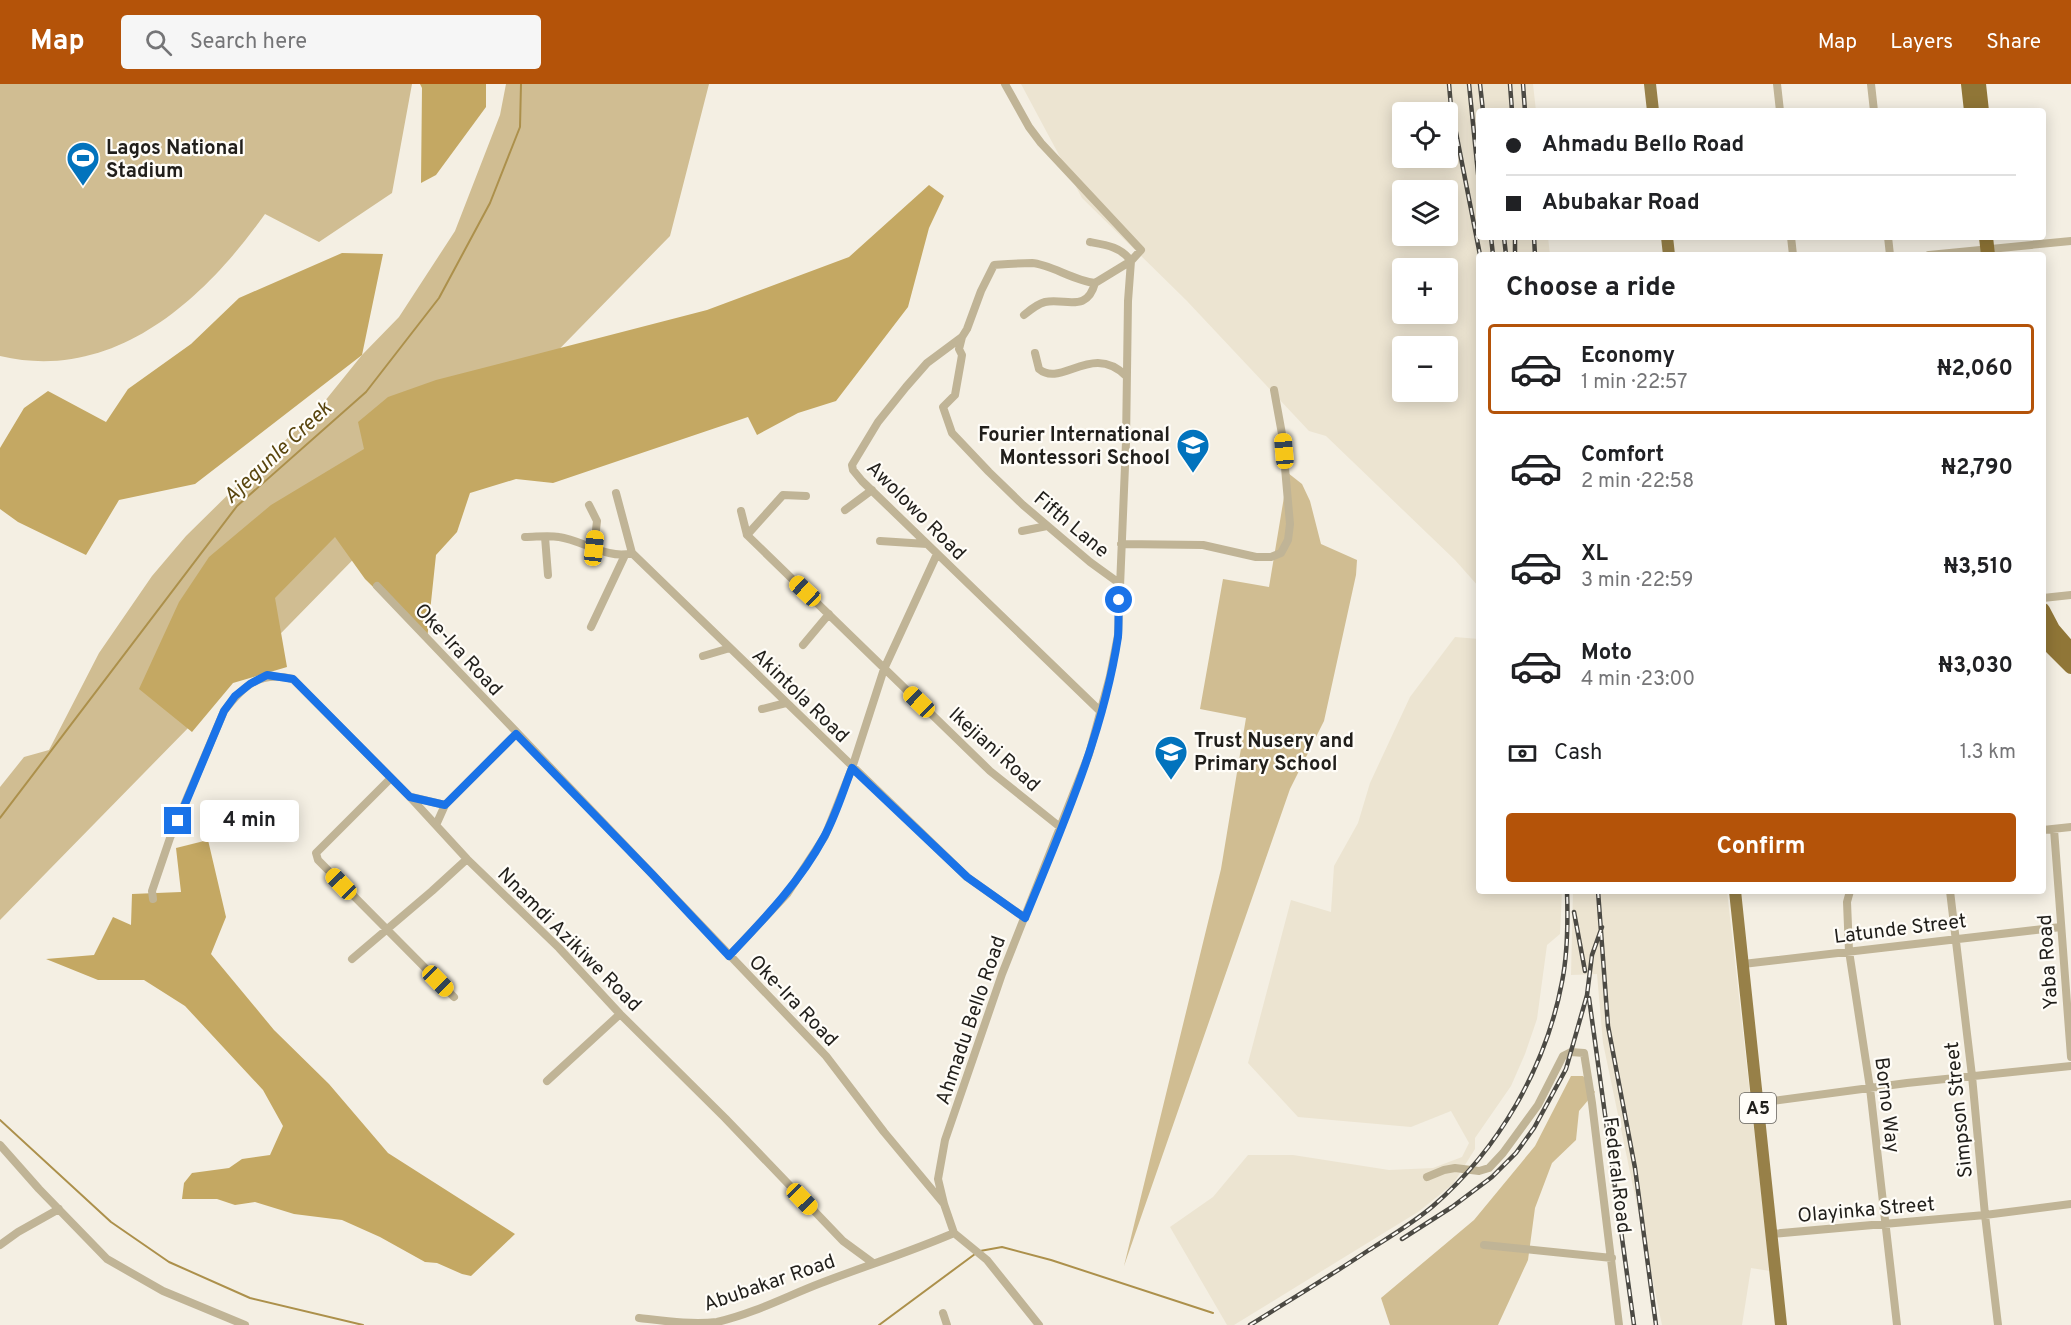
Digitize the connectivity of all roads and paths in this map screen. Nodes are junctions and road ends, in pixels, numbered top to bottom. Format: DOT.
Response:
graph roads {
  1 [pos="1005,84"];
  2 [pos="1650,84"];
  3 [pos="1777,84"];
  4 [pos="1871,84"];
  5 [pos="1968,84"];
  6 [pos="1979,84"];
  7 [pos="1653,108"];
  8 [pos="1780,108"];
  9 [pos="1874,108"];
  10 [pos="1971,108"];
  11 [pos="1982,108"];
  12 [pos="2071,241"];
  13 [pos="1090,242"];
  14 [pos="1992,246"];
  15 [pos="1963,252"];
  16 [pos="1131,261"];
  17 [pos="1095,283"];
  18 [pos="1024,315"];
  19 [pos="962,337"];
  20 [pos="1035,353"];
  21 [pos="1126,376"];
  22 [pos="1275,390"];
  23 [pos="872,490"];
  24 [pos="616,493"];
  25 [pos="806,496"];
  26 [pos="589,505"];
  27 [pos="845,510"];
  28 [pos="741,511"];
  29 [pos="1047,526"];
  30 [pos="1022,531"];
  31 [pos="747,535"];
  32 [pos="525,537"];
  33 [pos="545,537"];
  34 [pos="880,541"];
  35 [pos="927,544"];
  36 [pos="1121,544"];
  37 [pos="594,548"];
  38 [pos="629,554"];
  39 [pos="937,554"];
  40 [pos="548,575"];
  41 [pos="1119,583"];
  42 [pos="377,586"];
  43 [pos="2071,595"];
  44 [pos="2046,598"];
  45 [pos="829,614"];
  46 [pos="2046,616"];
  47 [pos="591,627"];
  48 [pos="2046,640"];
  49 [pos="803,645"];
  50 [pos="730,648"];
  51 [pos="2071,650"];
  52 [pos="703,656"];
  53 [pos="2071,667"];
  54 [pos="884,669"];
  55 [pos="786,703"];
  56 [pos="762,709"];
  57 [pos="1101,712"];
  58 [pos="516,734"];
  59 [pos="852,768"];
  60 [pos="391,778"];
  61 [pos="410,797"];
  62 [pos="445,805"];
  63 [pos="436,825"];
  64 [pos="1060,827"];
  65 [pos="2071,827"];
  66 [pos="2054,829"];
  67 [pos="2046,830"];
  68 [pos="467,859"];
  69 [pos="1735,894"];
  70 [pos="1850,894"];
  71 [pos="1950,894"];
  72 [pos="153,899"];
  73 [pos="1025,918"];
  74 [pos="2061,927"];
  75 [pos="387,929"];
  76 [pos="1955,938"];
  77 [pos="1849,951"];
  78 [pos="729,956"];
  79 [pos="352,959"];
  80 [pos="1743,964"];
  81 [pos="453,997"];
  82 [pos="620,1014"];
  83 [pos="2071,1057"];
  84 [pos="2071,1066"];
  85 [pos="1972,1077"];
  86 [pos="547,1081"];
  87 [pos="1870,1088"];
  88 [pos="1757,1103"];
  89 [pos="0,1145"];
  90 [pos="1427,1177"];
  91 [pos="944,1204"];
  92 [pos="2071,1204"];
  93 [pos="59,1209"];
  94 [pos="1985,1215"];
  95 [pos="1885,1224"];
  96 [pos="954,1233"];
  97 [pos="1771,1234"];
  98 [pos="0,1245"];
  99 [pos="1484,1245"];
  100 [pos="1612,1258"];
  101 [pos="873,1263"];
  102 [pos="943,1313"];
  103 [pos="639,1318"];
  104 [pos="1036,1322"];
  105 [pos="245,1325"];
  106 [pos="946,1325"];
  107 [pos="1026,1325"];
  108 [pos="1619,1325"];
  109 [pos="1781,1325"];
  110 [pos="1896,1325"];
  111 [pos="1998,1325"];
  1 -- 16 [label="street"];
  2 -- 7 [label="main road"];
  3 -- 8 [label="street"];
  4 -- 9 [label="street"];
  5 -- 10 [label="highway"];
  6 -- 11 [label="highway"];
  12 -- 14 [label="street"];
  13 -- 16 [label="street"];
  14 -- 15 [label="street"];
  16 -- 17 [label="street"];
  16 -- 21 [label="street, Ahmadu Bello Road"];
  17 -- 18 [label="street"];
  17 -- 19 [label="street, Awolowo Road"];
  19 -- 23 [label="street, Awolowo Road"];
  19 -- 29 [label="street, Fifth Lane"];
  20 -- 21 [label="street"];
  21 -- 36 [label="street, Ahmadu Bello Road"];
  22 -- 36 [label="street"];
  23 -- 27 [label="street"];
  23 -- 35 [label="street, Awolowo Road"];
  24 -- 38 [label="street"];
  25 -- 31 [label="street"];
  26 -- 37 [label="street"];
  28 -- 31 [label="street"];
  29 -- 30 [label="street"];
  29 -- 41 [label="street, Fifth Lane"];
  31 -- 45 [label="street, Ikejiani Road"];
  32 -- 33 [label="street"];
  33 -- 37 [label="street"];
  33 -- 40 [label="street"];
  34 -- 35 [label="street"];
  35 -- 39 [label="street, Awolowo Road"];
  36 -- 41 [label="street, Ahmadu Bello Road"];
  37 -- 38 [label="street"];
  38 -- 47 [label="street"];
  38 -- 50 [label="street, Akintola Road"];
  39 -- 54 [label="street"];
  39 -- 57 [label="street, Awolowo Road"];
  41 -- 57 [label="street, Ahmadu Bello Road"];
  42 -- 58 [label="street, Oke-Ira Road"];
  43 -- 44 [label="street"];
  45 -- 49 [label="street"];
  45 -- 54 [label="street, Ikejiani Road"];
  46 -- 51 [label="highway"];
  48 -- 53 [label="highway"];
  50 -- 52 [label="street"];
  50 -- 55 [label="street, Akintola Road"];
  54 -- 59 [label="street"];
  54 -- 64 [label="street, Ikejiani Road"];
  55 -- 56 [label="street"];
  55 -- 59 [label="street, Akintola Road"];
  57 -- 64 [label="street, Ahmadu Bello Road"];
  58 -- 62 [label="street"];
  58 -- 78 [label="street, Oke-Ira Road"];
  59 -- 73 [label="street, Akintola Road"];
  59 -- 78 [label="street"];
  60 -- 61 [label="street, Nnamdi Azikiwe Road"];
  60 -- 72 [label="street, Nnamdi Azikiwe Road"];
  60 -- 75 [label="street"];
  61 -- 62 [label="street"];
  61 -- 63 [label="street, Nnamdi Azikiwe Road"];
  62 -- 63 [label="street"];
  63 -- 68 [label="street, Nnamdi Azikiwe Road"];
  64 -- 73 [label="street, Ahmadu Bello Road"];
  65 -- 66 [label="street"];
  66 -- 67 [label="street"];
  66 -- 74 [label="street, Yaba Road"];
  68 -- 75 [label="street"];
  68 -- 82 [label="street, Nnamdi Azikiwe Road"];
  69 -- 80 [label="main road, A5"];
  70 -- 77 [label="street, Borno Way"];
  71 -- 76 [label="street, Simpson Street"];
  73 -- 91 [label="street, Ahmadu Bello Road"];
  74 -- 76 [label="street, Latunde Street"];
  74 -- 83 [label="street, Yaba Road"];
  75 -- 79 [label="street"];
  75 -- 81 [label="street"];
  76 -- 77 [label="street, Latunde Street"];
  76 -- 85 [label="street, Simpson Street"];
  77 -- 80 [label="street, Latunde Street"];
  77 -- 87 [label="street, Borno Way"];
  78 -- 91 [label="street, Oke-Ira Road"];
  80 -- 88 [label="main road, A5"];
  82 -- 86 [label="street"];
  82 -- 101 [label="street, Nnamdi Azikiwe Road"];
  84 -- 85 [label="street"];
  85 -- 87 [label="street"];
  85 -- 94 [label="street, Simpson Street"];
  87 -- 88 [label="street"];
  87 -- 95 [label="street, Borno Way"];
  88 -- 97 [label="main road, A5"];
  89 -- 93 [label="street"];
  90 -- 100 [label="street, Federal Road"];
  91 -- 96 [label="street, Oke-Ira Road"];
  92 -- 94 [label="street, Olayinka Street"];
  93 -- 98 [label="street"];
  93 -- 105 [label="street"];
  94 -- 95 [label="street, Olayinka Street"];
  94 -- 111 [label="street, Simpson Street"];
  95 -- 97 [label="street, Olayinka Street"];
  95 -- 110 [label="street, Borno Way"];
  96 -- 101 [label="street"];
  96 -- 104 [label="street"];
  97 -- 109 [label="main road, A5"];
  99 -- 100 [label="street"];
  100 -- 108 [label="street, Federal Road"];
  101 -- 103 [label="street, Abubakar Road"];
  102 -- 106 [label="street"];
  104 -- 107 [label="street"];
}
